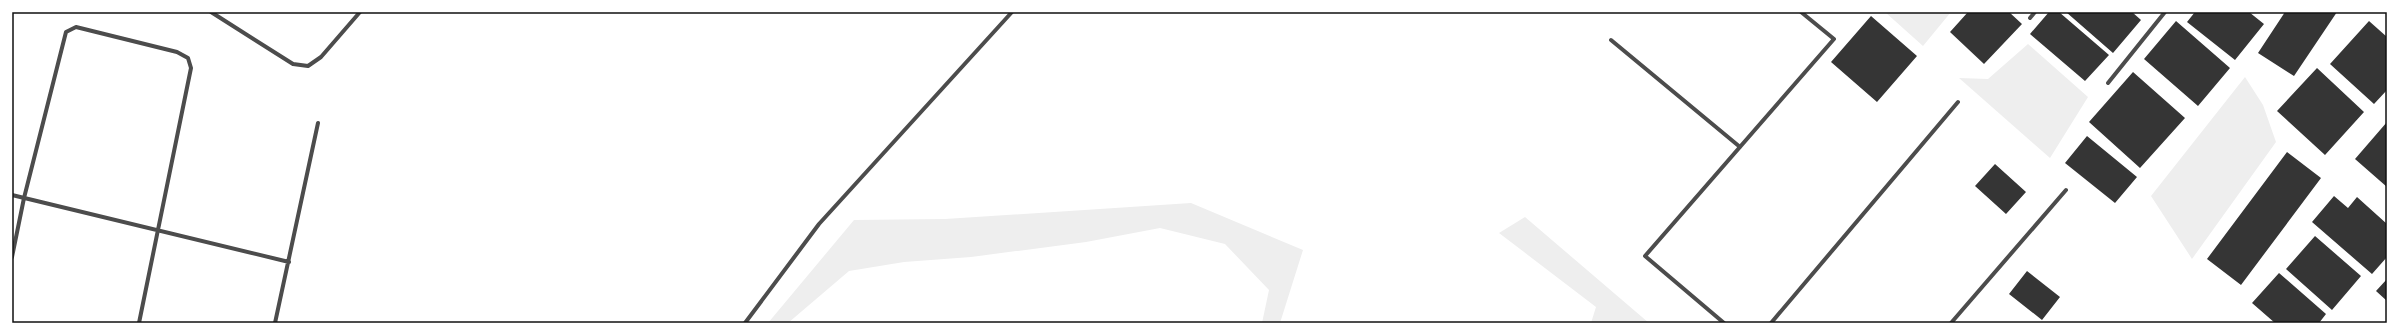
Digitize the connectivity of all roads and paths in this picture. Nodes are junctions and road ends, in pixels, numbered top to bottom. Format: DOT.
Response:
graph roads {
  1 [pos="211,12"];
  2 [pos="360,12"];
  3 [pos="1012,12"];
  4 [pos="1801,12"];
  5 [pos="2035,12"];
  6 [pos="2166,12"];
  7 [pos="2030,18"];
  8 [pos="1611,40"];
  9 [pos="2108,83"];
  10 [pos="1958,102"];
  11 [pos="318,123"];
  12 [pos="1740,148"];
  13 [pos="2066,190"];
  14 [pos="12,195"];
  15 [pos="24,198"];
  16 [pos="159,229"];
  17 [pos="12,257"];
  18 [pos="289,262"];
  19 [pos="139,323"];
  20 [pos="275,323"];
  21 [pos="745,323"];
  22 [pos="1724,323"];
  23 [pos="1771,323"];
  24 [pos="1952,323"];
  1 -- 2 [label="street"];
  3 -- 21 [label="street"];
  4 -- 12 [label="street"];
  5 -- 7 [label="street"];
  6 -- 9 [label="street"];
  8 -- 12 [label="street"];
  10 -- 23 [label="street"];
  11 -- 18 [label="street"];
  12 -- 22 [label="street"];
  13 -- 24 [label="street"];
  14 -- 15 [label="street"];
  15 -- 16 [label="street"];
  15 -- 16 [label="street"];
  15 -- 17 [label="street"];
  16 -- 18 [label="street"];
  16 -- 19 [label="street"];
  18 -- 20 [label="street"];
}
